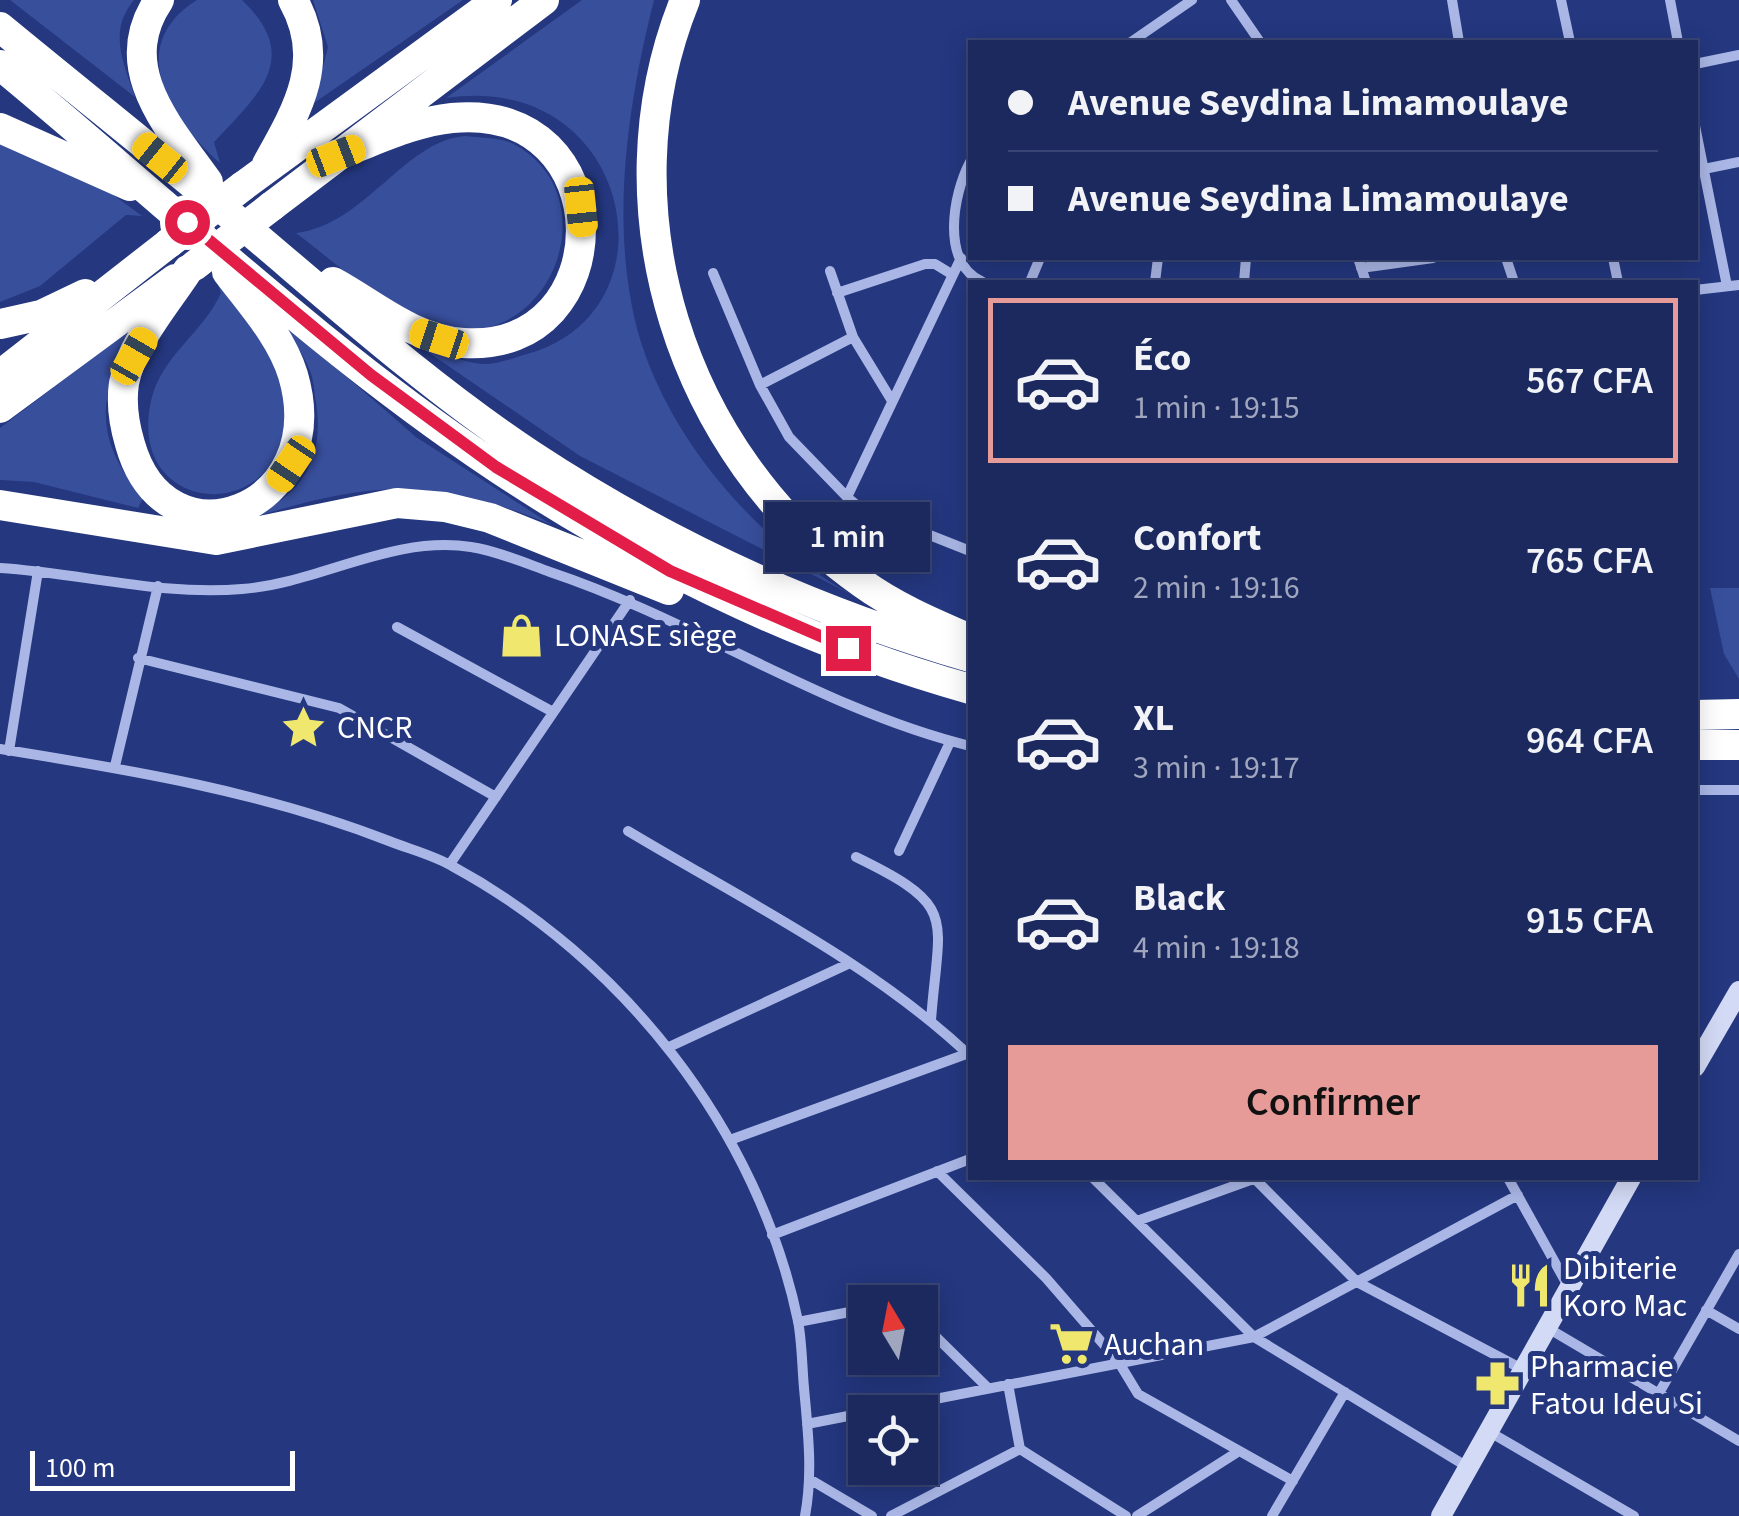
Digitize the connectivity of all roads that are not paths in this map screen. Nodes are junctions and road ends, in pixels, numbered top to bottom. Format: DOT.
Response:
graph roads {
  1 [pos="160,0"];
  2 [pos="293,0"];
  3 [pos="497,0"];
  4 [pos="544,0"];
  5 [pos="685,0"];
  6 [pos="1192,0"];
  7 [pos="1231,0"];
  8 [pos="1452,0"];
  9 [pos="1561,0"];
  10 [pos="1670,0"];
  11 [pos="0,26"];
  12 [pos="1134,40"];
  13 [pos="1259,40"];
  14 [pos="1459,40"];
  15 [pos="1570,40"];
  16 [pos="1678,40"];
  17 [pos="1739,55"];
  18 [pos="1698,63"];
  19 [pos="0,65"];
  20 [pos="0,128"];
  21 [pos="1698,140"];
  22 [pos="336,156"];
  23 [pos="1739,162"];
  24 [pos="968,166"];
  25 [pos="1704,169"];
  26 [pos="253,179"];
  27 [pos="168,204"];
  28 [pos="232,217"];
  29 [pos="280,258"];
  30 [pos="961,258"];
  31 [pos="196,259"];
  32 [pos="1404,260"];
  33 [pos="1360,263"];
  34 [pos="132,271"];
  35 [pos="830,271"];
  36 [pos="713,274"];
  37 [pos="953,275"];
  38 [pos="977,280"];
  39 [pos="1733,285"];
  40 [pos="1698,290"];
  41 [pos="836,293"];
  42 [pos="0,324"];
  43 [pos="853,337"];
  44 [pos="0,376"];
  45 [pos="760,385"];
  46 [pos="892,401"];
  47 [pos="0,408"];
  48 [pos="847,497"];
  49 [pos="0,505"];
  50 [pos="968,550"];
  51 [pos="0,568"];
  52 [pos="38,571"];
  53 [pos="158,586"];
  54 [pos="630,600"];
  55 [pos="397,627"];
  56 [pos="968,638"];
  57 [pos="968,656"];
  58 [pos="138,658"];
  59 [pos="877,661"];
  60 [pos="968,688"];
  61 [pos="553,712"];
  62 [pos="1739,714"];
  63 [pos="1698,715"];
  64 [pos="950,742"];
  65 [pos="1739,744"];
  66 [pos="1698,745"];
  67 [pos="968,746"];
  68 [pos="4,750"];
  69 [pos="115,766"];
  70 [pos="1698,790"];
  71 [pos="1739,790"];
  72 [pos="496,797"];
  73 [pos="628,831"];
  74 [pos="899,851"];
  75 [pos="856,856"];
  76 [pos="450,864"];
  77 [pos="848,964"];
  78 [pos="1737,999"];
  79 [pos="931,1020"];
  80 [pos="669,1047"];
  81 [pos="968,1053"];
  82 [pos="968,1054"];
  83 [pos="1698,1062"];
  84 [pos="730,1140"];
  85 [pos="968,1160"];
  86 [pos="938,1171"];
  87 [pos="1094,1180"];
  88 [pos="1250,1180"];
  89 [pos="1257,1180"];
  90 [pos="1509,1180"];
  91 [pos="1630,1180"];
  92 [pos="1518,1195"];
  93 [pos="1137,1221"];
  94 [pos="772,1235"];
  95 [pos="1739,1254"];
  96 [pos="1356,1282"];
  97 [pos="1568,1286"];
  98 [pos="1706,1310"];
  99 [pos="848,1312"];
  100 [pos="798,1322"];
  101 [pos="1545,1326"];
  102 [pos="1739,1329"];
  103 [pos="1254,1336"];
  104 [pos="938,1339"];
  105 [pos="1118,1360"];
  106 [pos="1522,1368"];
  107 [pos="1008,1384"];
  108 [pos="988,1388"];
  109 [pos="1345,1392"];
  110 [pos="1659,1393"];
  111 [pos="808,1424"];
  112 [pos="1487,1431"];
  113 [pos="1739,1441"];
  114 [pos="1020,1448"];
  115 [pos="1236,1453"];
  116 [pos="1470,1463"];
  117 [pos="811,1480"];
  118 [pos="1293,1481"];
  119 [pos="805,1516"];
  120 [pos="872,1516"];
  121 [pos="891,1516"];
  122 [pos="1126,1516"];
  123 [pos="1137,1516"];
  124 [pos="1272,1516"];
  125 [pos="1442,1516"];
  126 [pos="1634,1516"];
  1 -- 28 [label="highway"];
  2 -- 26 [label="highway"];
  3 -- 26 [label="highway"];
  4 -- 22 [label="highway"];
  5 -- 56 [label="highway"];
  6 -- 12 [label="street"];
  7 -- 13 [label="street"];
  8 -- 14 [label="street"];
  9 -- 15 [label="street"];
  10 -- 16 [label="street"];
  11 -- 28 [label="highway"];
  17 -- 18 [label="street"];
  19 -- 27 [label="highway"];
  20 -- 27 [label="highway"];
  21 -- 25 [label="street"];
  22 -- 29 [label="highway"];
  22 -- 31 [label="highway, bridge"];
  23 -- 25 [label="street"];
  24 -- 30 [label="street"];
  25 -- 39 [label="street"];
  26 -- 34 [label="highway, bridge"];
  27 -- 31 [label="highway"];
  28 -- 29 [label="highway"];
  29 -- 57 [label="highway"];
  30 -- 37 [label="street"];
  30 -- 38 [label="street"];
  31 -- 31 [label="highway"];
  31 -- 47 [label="highway"];
  31 -- 59 [label="highway"];
  32 -- 33 [label="street"];
  34 -- 42 [label="highway"];
  34 -- 44 [label="highway"];
  35 -- 41 [label="street"];
  36 -- 45 [label="street"];
  37 -- 41 [label="street"];
  37 -- 46 [label="street"];
  39 -- 40 [label="street"];
  41 -- 43 [label="street"];
  43 -- 45 [label="street"];
  43 -- 46 [label="street"];
  45 -- 48 [label="street"];
  46 -- 48 [label="street"];
  48 -- 50 [label="street"];
  49 -- 59 [label="highway"];
  51 -- 52 [label="street"];
  52 -- 53 [label="street"];
  52 -- 68 [label="street"];
  53 -- 54 [label="street"];
  53 -- 58 [label="street"];
  54 -- 61 [label="street"];
  54 -- 64 [label="street"];
  55 -- 61 [label="street"];
  58 -- 69 [label="street"];
  58 -- 72 [label="street"];
  59 -- 60 [label="highway"];
  61 -- 72 [label="street"];
  62 -- 63 [label="highway"];
  64 -- 67 [label="street"];
  64 -- 74 [label="street"];
  65 -- 66 [label="highway"];
  68 -- 69 [label="street"];
  69 -- 76 [label="street"];
  70 -- 71 [label="street"];
  72 -- 76 [label="street"];
  73 -- 77 [label="street"];
  75 -- 79 [label="street"];
  76 -- 80 [label="street"];
  77 -- 79 [label="street"];
  77 -- 80 [label="street"];
  78 -- 83 [label="street"];
  79 -- 81 [label="street"];
  80 -- 84 [label="street"];
  82 -- 84 [label="street"];
  84 -- 94 [label="street"];
  85 -- 86 [label="street"];
  86 -- 94 [label="street"];
  86 -- 105 [label="street"];
  87 -- 93 [label="street"];
  88 -- 93 [label="street"];
  89 -- 96 [label="street"];
  90 -- 92 [label="street"];
  91 -- 97 [label="street"];
  92 -- 96 [label="street"];
  92 -- 97 [label="street"];
  93 -- 103 [label="street"];
  94 -- 100 [label="street"];
  95 -- 98 [label="street"];
  96 -- 103 [label="street"];
  96 -- 106 [label="street"];
  97 -- 101 [label="street"];
  98 -- 102 [label="street"];
  98 -- 110 [label="street"];
  99 -- 100 [label="street"];
  100 -- 111 [label="street"];
  101 -- 106 [label="street"];
  101 -- 110 [label="street"];
  103 -- 105 [label="street"];
  103 -- 109 [label="street"];
  104 -- 108 [label="street"];
  105 -- 107 [label="street"];
  105 -- 115 [label="street"];
  106 -- 112 [label="street"];
  107 -- 108 [label="street"];
  107 -- 114 [label="street"];
  108 -- 111 [label="street"];
  109 -- 116 [label="street"];
  109 -- 118 [label="street"];
  110 -- 113 [label="street"];
  111 -- 117 [label="street"];
  112 -- 116 [label="street"];
  112 -- 126 [label="street"];
  114 -- 121 [label="street"];
  114 -- 122 [label="street"];
  115 -- 118 [label="street"];
  115 -- 123 [label="street"];
  116 -- 125 [label="street"];
  117 -- 119 [label="street"];
  117 -- 120 [label="street"];
  118 -- 124 [label="street"];
}
